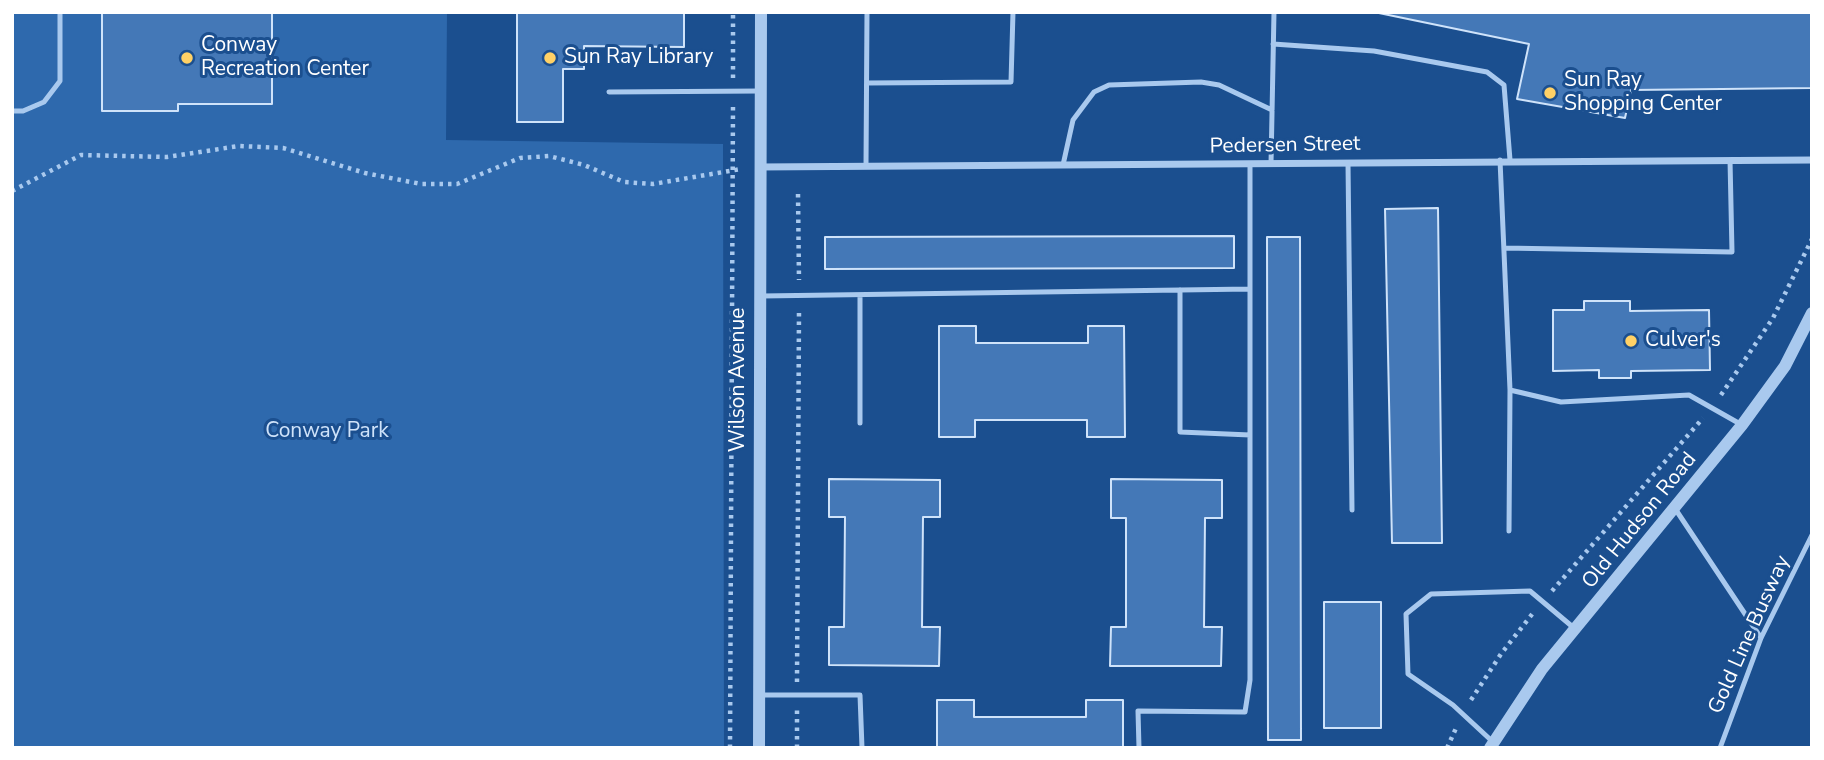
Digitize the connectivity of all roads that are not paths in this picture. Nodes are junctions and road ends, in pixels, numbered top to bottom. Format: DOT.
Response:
graph roads {
  1 [pos="60,12"];
  2 [pos="761,12"];
  3 [pos="867,12"];
  4 [pos="1013,12"];
  5 [pos="1274,12"];
  6 [pos="1273,44"];
  7 [pos="867,83"];
  8 [pos="760,90"];
  9 [pos="610,92"];
  10 [pos="1272,110"];
  11 [pos="12,111"];
  12 [pos="1500,160"];
  13 [pos="1510,160"];
  14 [pos="1730,160"];
  15 [pos="1812,160"];
  16 [pos="1348,163"];
  17 [pos="1271,164"];
  18 [pos="866,165"];
  19 [pos="1063,165"];
  20 [pos="1250,165"];
  21 [pos="759,167"];
  22 [pos="1504,248"];
  23 [pos="1250,289"];
  24 [pos="1180,290"];
  25 [pos="860,295"];
  26 [pos="759,296"];
  27 [pos="1812,313"];
  28 [pos="1510,390"];
  29 [pos="860,423"];
  30 [pos="1742,425"];
  31 [pos="1250,435"];
  32 [pos="1352,510"];
  33 [pos="1676,510"];
  34 [pos="1509,531"];
  35 [pos="1812,535"];
  36 [pos="1577,630"];
  37 [pos="1761,638"];
  38 [pos="758,695"];
  39 [pos="1491,745"];
  40 [pos="759,748"];
  41 [pos="862,748"];
  42 [pos="1139,748"];
  43 [pos="1720,748"];
  1 -- 11 [label="lane"];
  2 -- 8 [label="street, Wilson Avenue"];
  3 -- 7 [label="lane"];
  4 -- 7 [label="lane"];
  5 -- 6 [label="lane"];
  6 -- 10 [label="lane"];
  6 -- 13 [label="lane"];
  7 -- 18 [label="lane"];
  8 -- 9 [label="lane"];
  8 -- 21 [label="street, Wilson Avenue"];
  10 -- 17 [label="lane"];
  10 -- 19 [label="lane"];
  12 -- 13 [label="street, Pedersen Street"];
  12 -- 16 [label="street, Pedersen Street"];
  12 -- 22 [label="lane"];
  13 -- 14 [label="street, Pedersen Street"];
  14 -- 15 [label="street, Pedersen Street"];
  14 -- 22 [label="lane"];
  16 -- 17 [label="street, Pedersen Street"];
  16 -- 32 [label="lane"];
  17 -- 20 [label="street, Pedersen Street"];
  18 -- 19 [label="street, Pedersen Street"];
  18 -- 21 [label="street, Pedersen Street"];
  19 -- 20 [label="street, Pedersen Street"];
  20 -- 23 [label="lane"];
  21 -- 26 [label="street, Wilson Avenue"];
  22 -- 28 [label="lane"];
  23 -- 24 [label="lane"];
  23 -- 31 [label="lane"];
  24 -- 25 [label="lane"];
  24 -- 31 [label="lane"];
  25 -- 26 [label="lane"];
  25 -- 29 [label="lane"];
  26 -- 38 [label="street, Wilson Avenue"];
  27 -- 30 [label="street, Old Hudson Road"];
  28 -- 30 [label="lane"];
  28 -- 34 [label="lane"];
  30 -- 33 [label="street, Old Hudson Road"];
  31 -- 42 [label="lane"];
  33 -- 36 [label="street, Old Hudson Road"];
  33 -- 37 [label="lane"];
  35 -- 37 [label="lane, Gold Line Busway"];
  36 -- 39 [label="street, Old Hudson Road"];
  36 -- 39 [label="lane"];
  37 -- 43 [label="lane, Gold Line Busway"];
  38 -- 40 [label="street, Wilson Avenue"];
  38 -- 41 [label="lane"];
}
